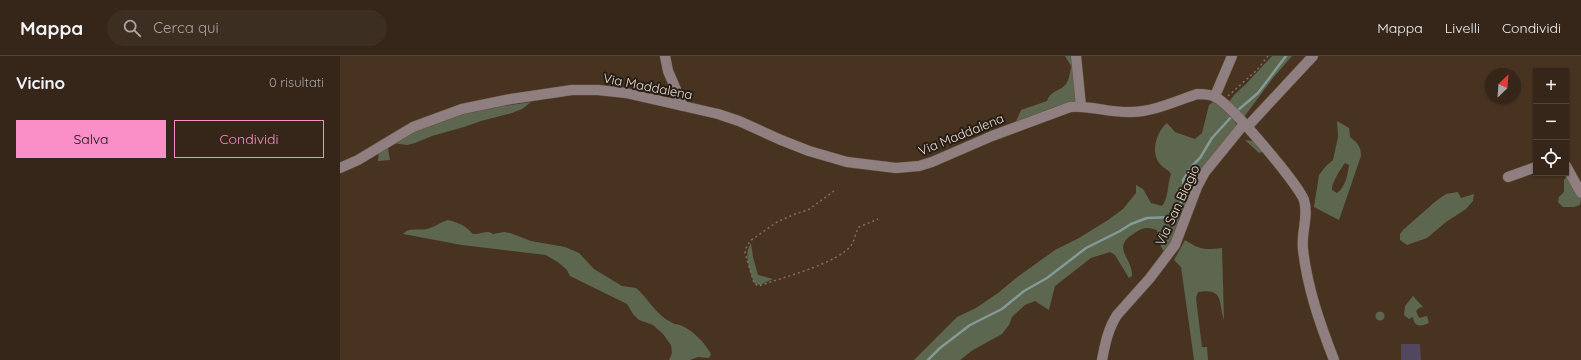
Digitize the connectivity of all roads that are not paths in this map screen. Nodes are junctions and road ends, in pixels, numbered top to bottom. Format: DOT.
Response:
graph roads {
  1 [pos="666,56"];
  2 [pos="1076,56"];
  3 [pos="1232,56"];
  4 [pos="1313,56"];
  5 [pos="1222,102"];
  6 [pos="683,106"];
  7 [pos="1081,106"];
  8 [pos="1244,124"];
  9 [pos="340,168"];
  10 [pos="1533,168"];
  11 [pos="1569,171"];
  12 [pos="1508,177"];
  13 [pos="1581,193"];
  14 [pos="1102,360"];
  15 [pos="1334,360"];
  1 -- 6 [label="street"];
  2 -- 7 [label="street"];
  3 -- 5 [label="street"];
  4 -- 8 [label="street, Via San Biagio"];
  5 -- 7 [label="street, Via Maddalena"];
  5 -- 8 [label="street"];
  6 -- 7 [label="street, Via Maddalena"];
  6 -- 9 [label="street, Via Maddalena"];
  8 -- 14 [label="street, Via San Biagio"];
  8 -- 15 [label="street"];
  10 -- 12 [label="street"];
  11 -- 13 [label="street"];
}
